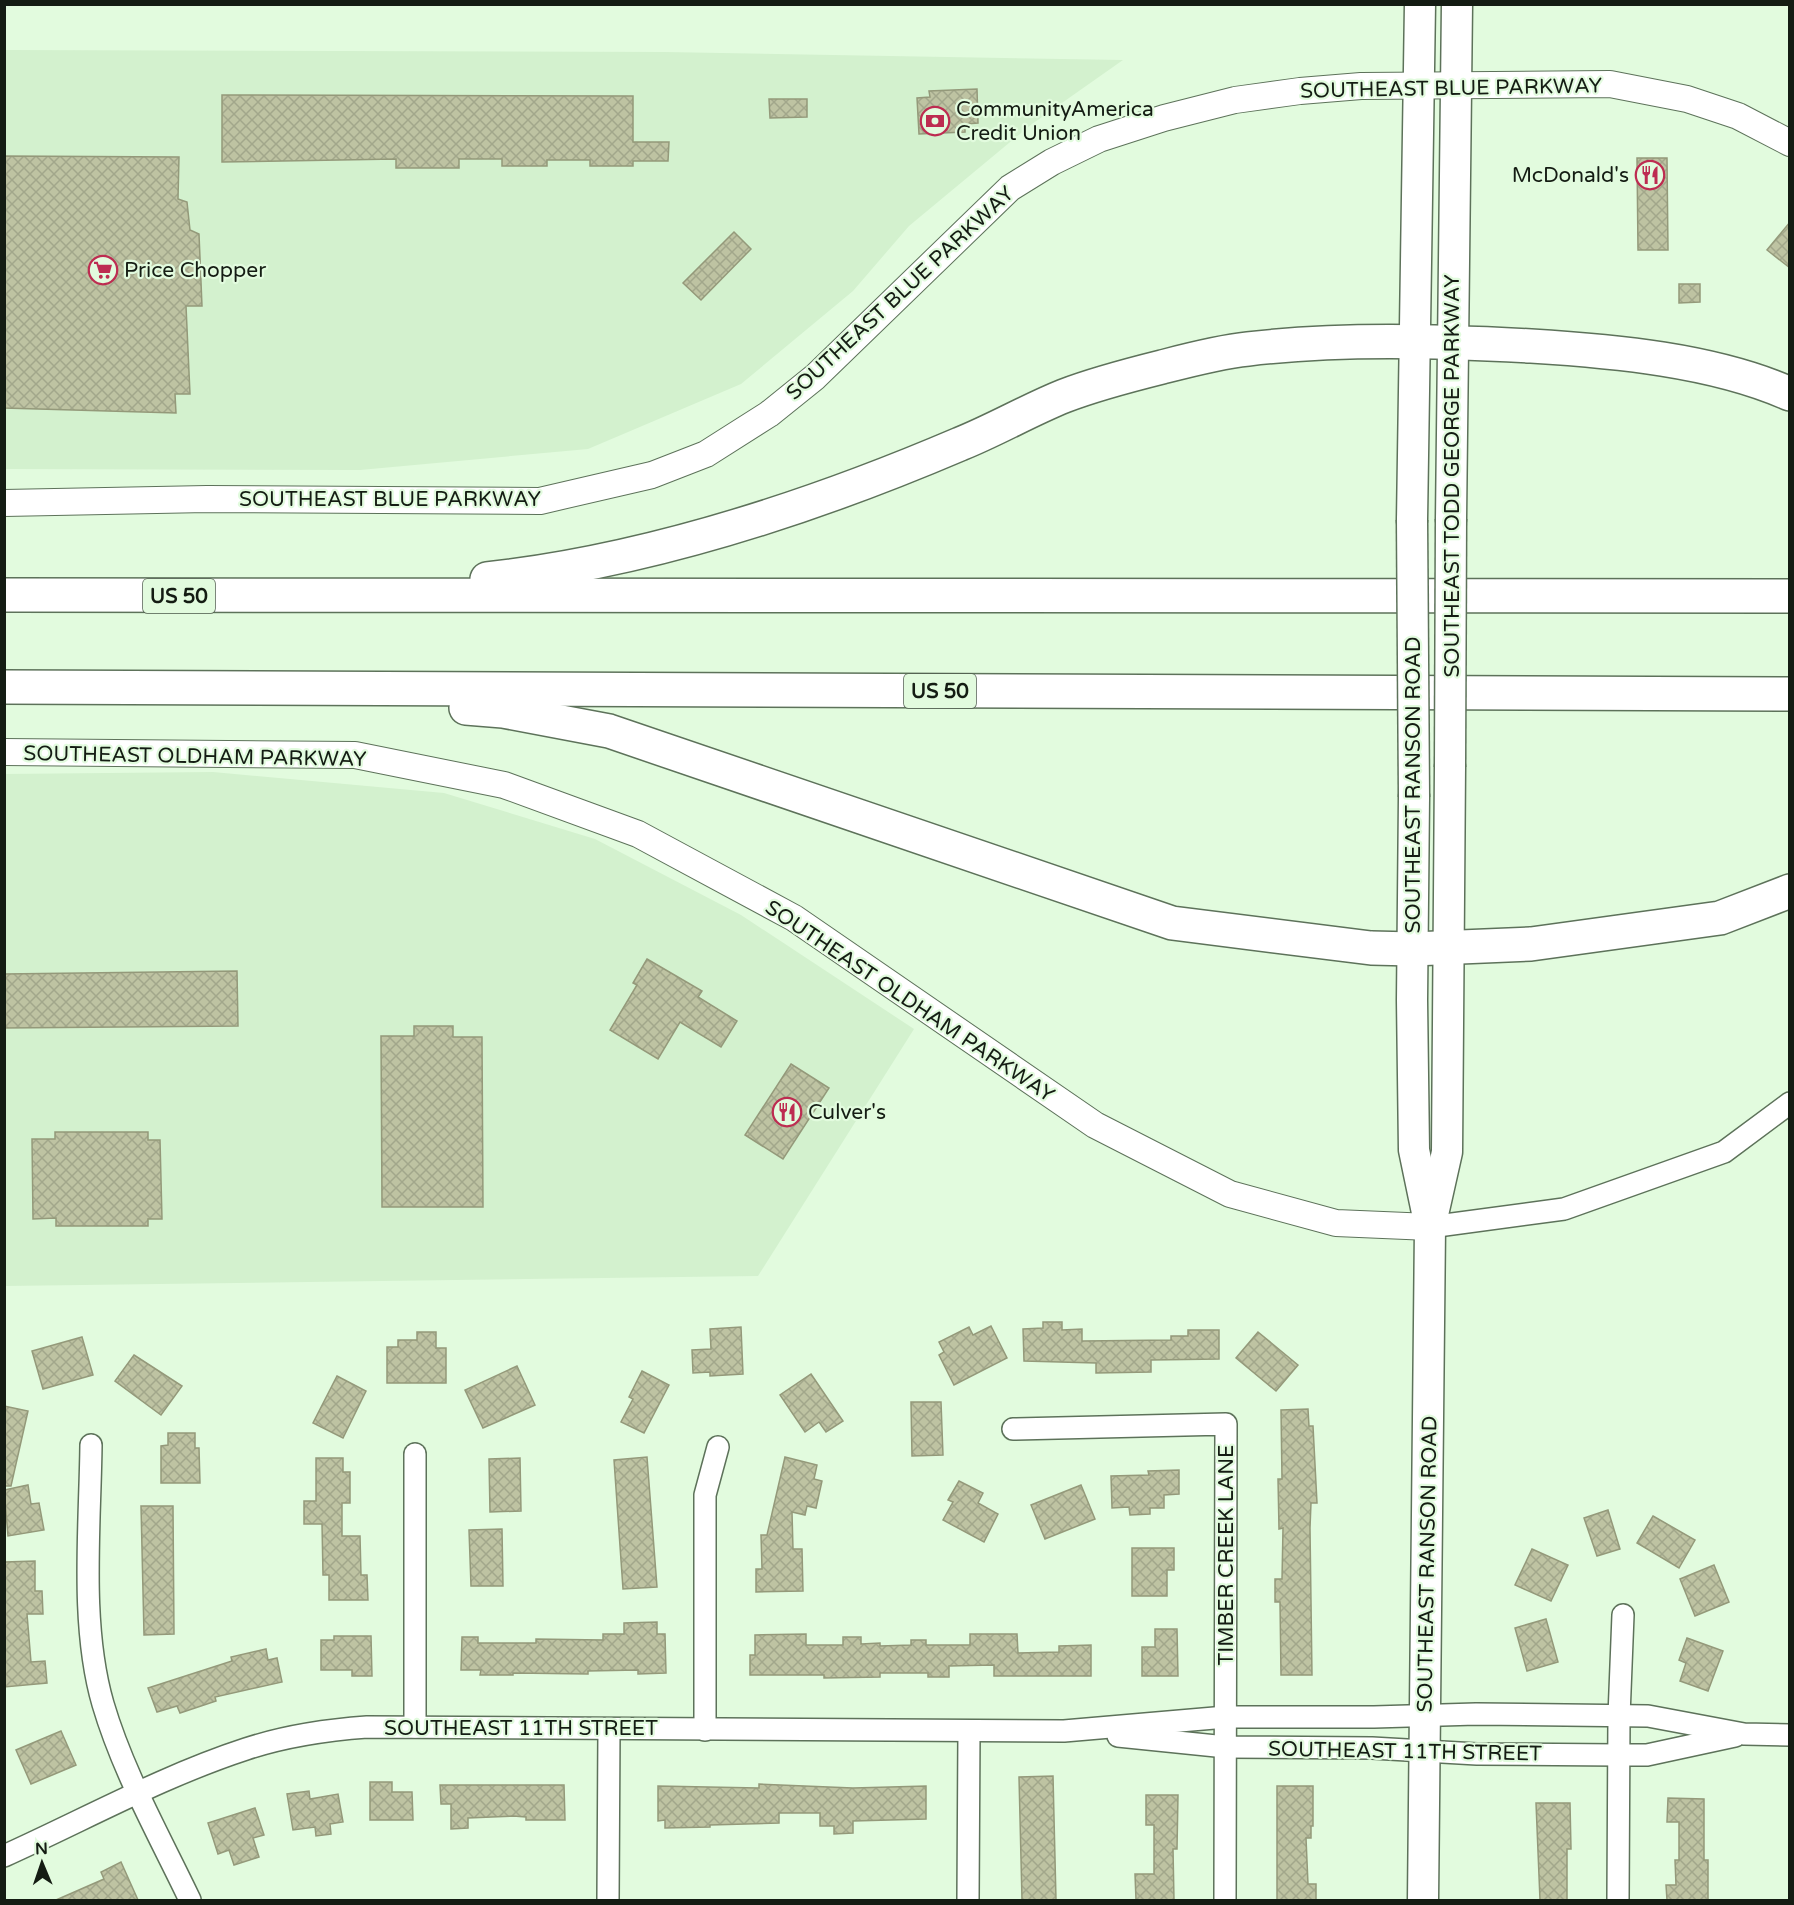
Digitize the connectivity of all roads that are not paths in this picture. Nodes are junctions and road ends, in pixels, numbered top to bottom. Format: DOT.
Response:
graph roads {
  1 [pos="1420,4"];
  2 [pos="1457,4"];
  3 [pos="1457,85"];
  4 [pos="1419,86"];
  5 [pos="1790,143"];
  6 [pos="1415,341"];
  7 [pos="1452,342"];
  8 [pos="1790,394"];
  9 [pos="4,503"];
  10 [pos="4,595"];
  11 [pos="1790,596"];
  12 [pos="354,597"];
  13 [pos="4,687"];
  14 [pos="91,688"];
  15 [pos="1790,694"];
  16 [pos="4,752"];
  17 [pos="1790,891"];
  18 [pos="1449,948"];
  19 [pos="1413,949"];
  20 [pos="1790,1103"];
  21 [pos="1430,1227"];
  22 [pos="1013,1429"];
  23 [pos="91,1445"];
  24 [pos="718,1447"];
  25 [pos="415,1454"];
  26 [pos="1623,1615"];
  27 [pos="1425,1715"];
  28 [pos="1619,1716"];
  29 [pos="1226,1717"];
  30 [pos="415,1727"];
  31 [pos="609,1729"];
  32 [pos="705,1730"];
  33 [pos="969,1731"];
  34 [pos="1064,1731"];
  35 [pos="1744,1734"];
  36 [pos="1790,1735"];
  37 [pos="1226,1747"];
  38 [pos="1425,1751"];
  39 [pos="1619,1755"];
  40 [pos="140,1793"];
  41 [pos="4,1856"];
  42 [pos="190,1900"];
  43 [pos="608,1900"];
  44 [pos="968,1900"];
  45 [pos="1226,1900"];
  46 [pos="1423,1900"];
  47 [pos="1618,1900"];
  1 -- 4 [label="main road, SOUTHEAST TODD GEORGE PARKWAY"];
  2 -- 3 [label="main road, SOUTHEAST TODD GEORGE PARKWAY"];
  3 -- 4 [label="street, SOUTHEAST BLUE PARKWAY"];
  3 -- 5 [label="street, SOUTHEAST BLUE PARKWAY"];
  3 -- 7 [label="main road, SOUTHEAST TODD GEORGE PARKWAY"];
  4 -- 6 [label="main road, SOUTHEAST TODD GEORGE PARKWAY"];
  4 -- 9 [label="street, SOUTHEAST BLUE PARKWAY"];
  6 -- 7 [label="highway"];
  6 -- 12 [label="highway"];
  6 -- 19 [label="main road, SOUTHEAST RANSON ROAD, bridge"];
  7 -- 8 [label="highway"];
  7 -- 18 [label="main road, SOUTHEAST TODD GEORGE PARKWAY, bridge"];
  10 -- 12 [label="highway, US 50"];
  11 -- 12 [label="highway, US 50"];
  13 -- 14 [label="highway, US 50"];
  14 -- 15 [label="highway, US 50"];
  14 -- 19 [label="highway"];
  16 -- 21 [label="street, SOUTHEAST OLDHAM PARKWAY"];
  17 -- 18 [label="highway"];
  18 -- 19 [label="highway"];
  18 -- 21 [label="main road, SOUTHEAST RANSON ROAD"];
  19 -- 21 [label="main road, SOUTHEAST RANSON ROAD"];
  20 -- 21 [label="street, SOUTHEAST OLDHAM PARKWAY"];
  21 -- 27 [label="main road, SOUTHEAST RANSON ROAD"];
  22 -- 29 [label="street, TIMBER CREEK LANE"];
  23 -- 40 [label="street"];
  24 -- 32 [label="street"];
  25 -- 30 [label="street"];
  26 -- 28 [label="street"];
  27 -- 28 [label="street, SOUTHEAST 11TH STREET"];
  27 -- 29 [label="street, SOUTHEAST 11TH STREET"];
  27 -- 38 [label="main road, SOUTHEAST RANSON ROAD"];
  28 -- 35 [label="street, SOUTHEAST 11TH STREET"];
  28 -- 39 [label="street"];
  29 -- 34 [label="street, SOUTHEAST 11TH STREET"];
  29 -- 37 [label="street, TIMBER CREEK LANE"];
  30 -- 31 [label="street, SOUTHEAST 11TH STREET"];
  30 -- 40 [label="street, SOUTHEAST 11TH STREET"];
  31 -- 32 [label="street, SOUTHEAST 11TH STREET"];
  31 -- 43 [label="street"];
  32 -- 33 [label="street, SOUTHEAST 11TH STREET"];
  33 -- 34 [label="street, SOUTHEAST 11TH STREET"];
  33 -- 44 [label="street"];
  34 -- 37 [label="street, SOUTHEAST 11TH STREET"];
  35 -- 36 [label="street, SOUTHEAST 11TH STREET"];
  35 -- 39 [label="street, SOUTHEAST 11TH STREET"];
  37 -- 38 [label="street, SOUTHEAST 11TH STREET"];
  37 -- 45 [label="street, TIMBER CREEK LANE"];
  38 -- 39 [label="street, SOUTHEAST 11TH STREET"];
  38 -- 46 [label="main road, SOUTHEAST RANSON ROAD"];
  39 -- 47 [label="street"];
  40 -- 41 [label="street, SOUTHEAST 11TH STREET"];
  40 -- 42 [label="street"];
}
